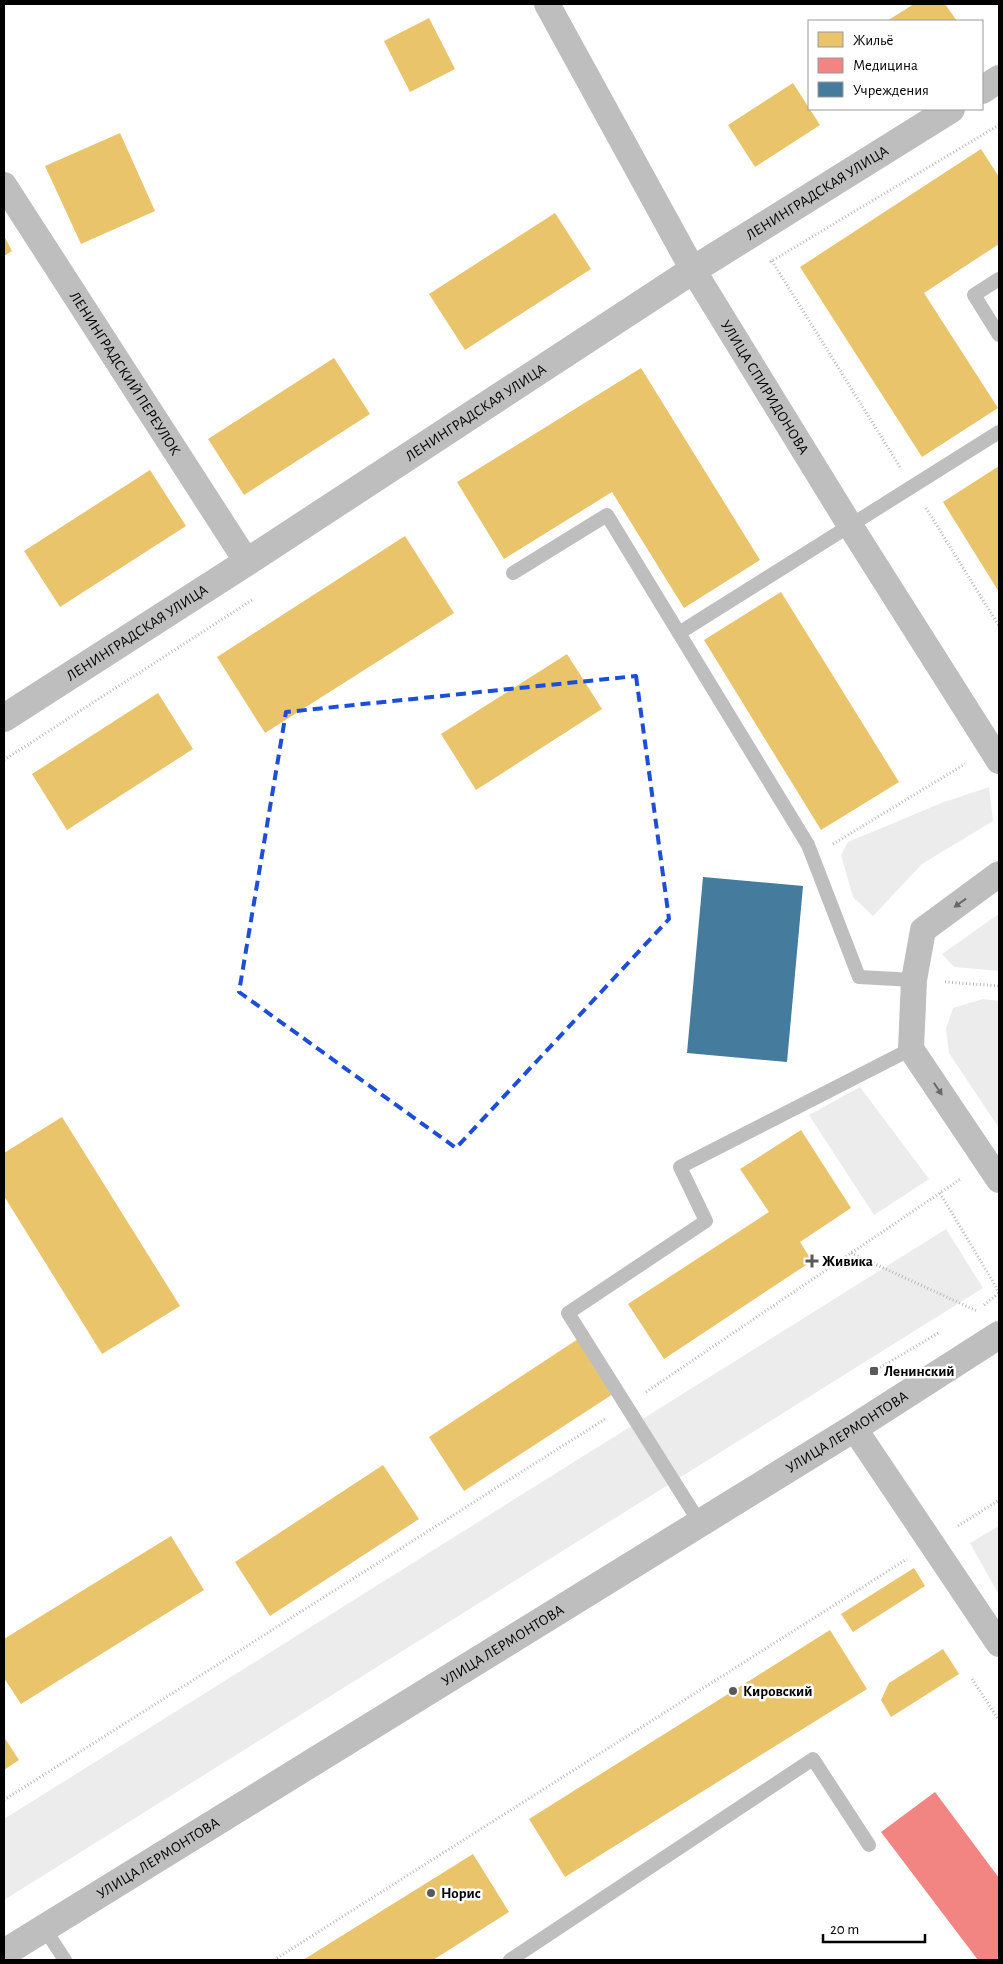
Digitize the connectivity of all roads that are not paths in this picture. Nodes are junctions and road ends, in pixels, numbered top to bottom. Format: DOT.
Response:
graph roads {
  1 [pos="547,4"];
  2 [pos="999,79"];
  3 [pos="983,89"];
  4 [pos="949,110"];
  5 [pos="4,185"];
  6 [pos="693,270"];
  7 [pos="999,279"];
  8 [pos="999,335"];
  9 [pos="999,432"];
  10 [pos="851,527"];
  11 [pos="247,562"];
  12 [pos="513,573"];
  13 [pos="679,633"];
  14 [pos="4,718"];
  15 [pos="995,755"];
  16 [pos="999,874"];
  17 [pos="914,980"];
  18 [pos="911,1049"];
  19 [pos="993,1171"];
  20 [pos="999,1335"];
  21 [pos="854,1428"];
  22 [pos="700,1523"];
  23 [pos="999,1644"];
  24 [pos="869,1845"];
  25 [pos="44,1928"];
  26 [pos="4,1953"];
  27 [pos="65,1960"];
  28 [pos="510,1960"];
  1 -- 6 [label="street, УЛИЦА СПИРИДОНОВА"];
  2 -- 3 [label="main road"];
  4 -- 6 [label="main road, ЛЕНИНГРАДСКАЯ УЛИЦА"];
  5 -- 11 [label="street, ЛЕНИНГРАДСКИЙ ПЕРЕУЛОК"];
  6 -- 10 [label="street, УЛИЦА СПИРИДОНОВА"];
  6 -- 11 [label="main road, ЛЕНИНГРАДСКАЯ УЛИЦА"];
  7 -- 8 [label="lane"];
  9 -- 10 [label="lane"];
  10 -- 13 [label="lane"];
  10 -- 15 [label="street, УЛИЦА СПИРИДОНОВА"];
  11 -- 14 [label="main road, ЛЕНИНГРАДСКАЯ УЛИЦА"];
  12 -- 13 [label="lane"];
  13 -- 17 [label="lane"];
  16 -- 17 [label="street, one-way"];
  17 -- 18 [label="street"];
  18 -- 19 [label="street, one-way"];
  18 -- 22 [label="lane"];
  20 -- 21 [label="main road, УЛИЦА ЛЕРМОНТОВА"];
  21 -- 22 [label="main road, УЛИЦА ЛЕРМОНТОВА"];
  21 -- 23 [label="street"];
  22 -- 25 [label="main road, УЛИЦА ЛЕРМОНТОВА"];
  24 -- 28 [label="lane"];
  25 -- 26 [label="main road, УЛИЦА ЛЕРМОНТОВА"];
  25 -- 27 [label="lane"];
}
